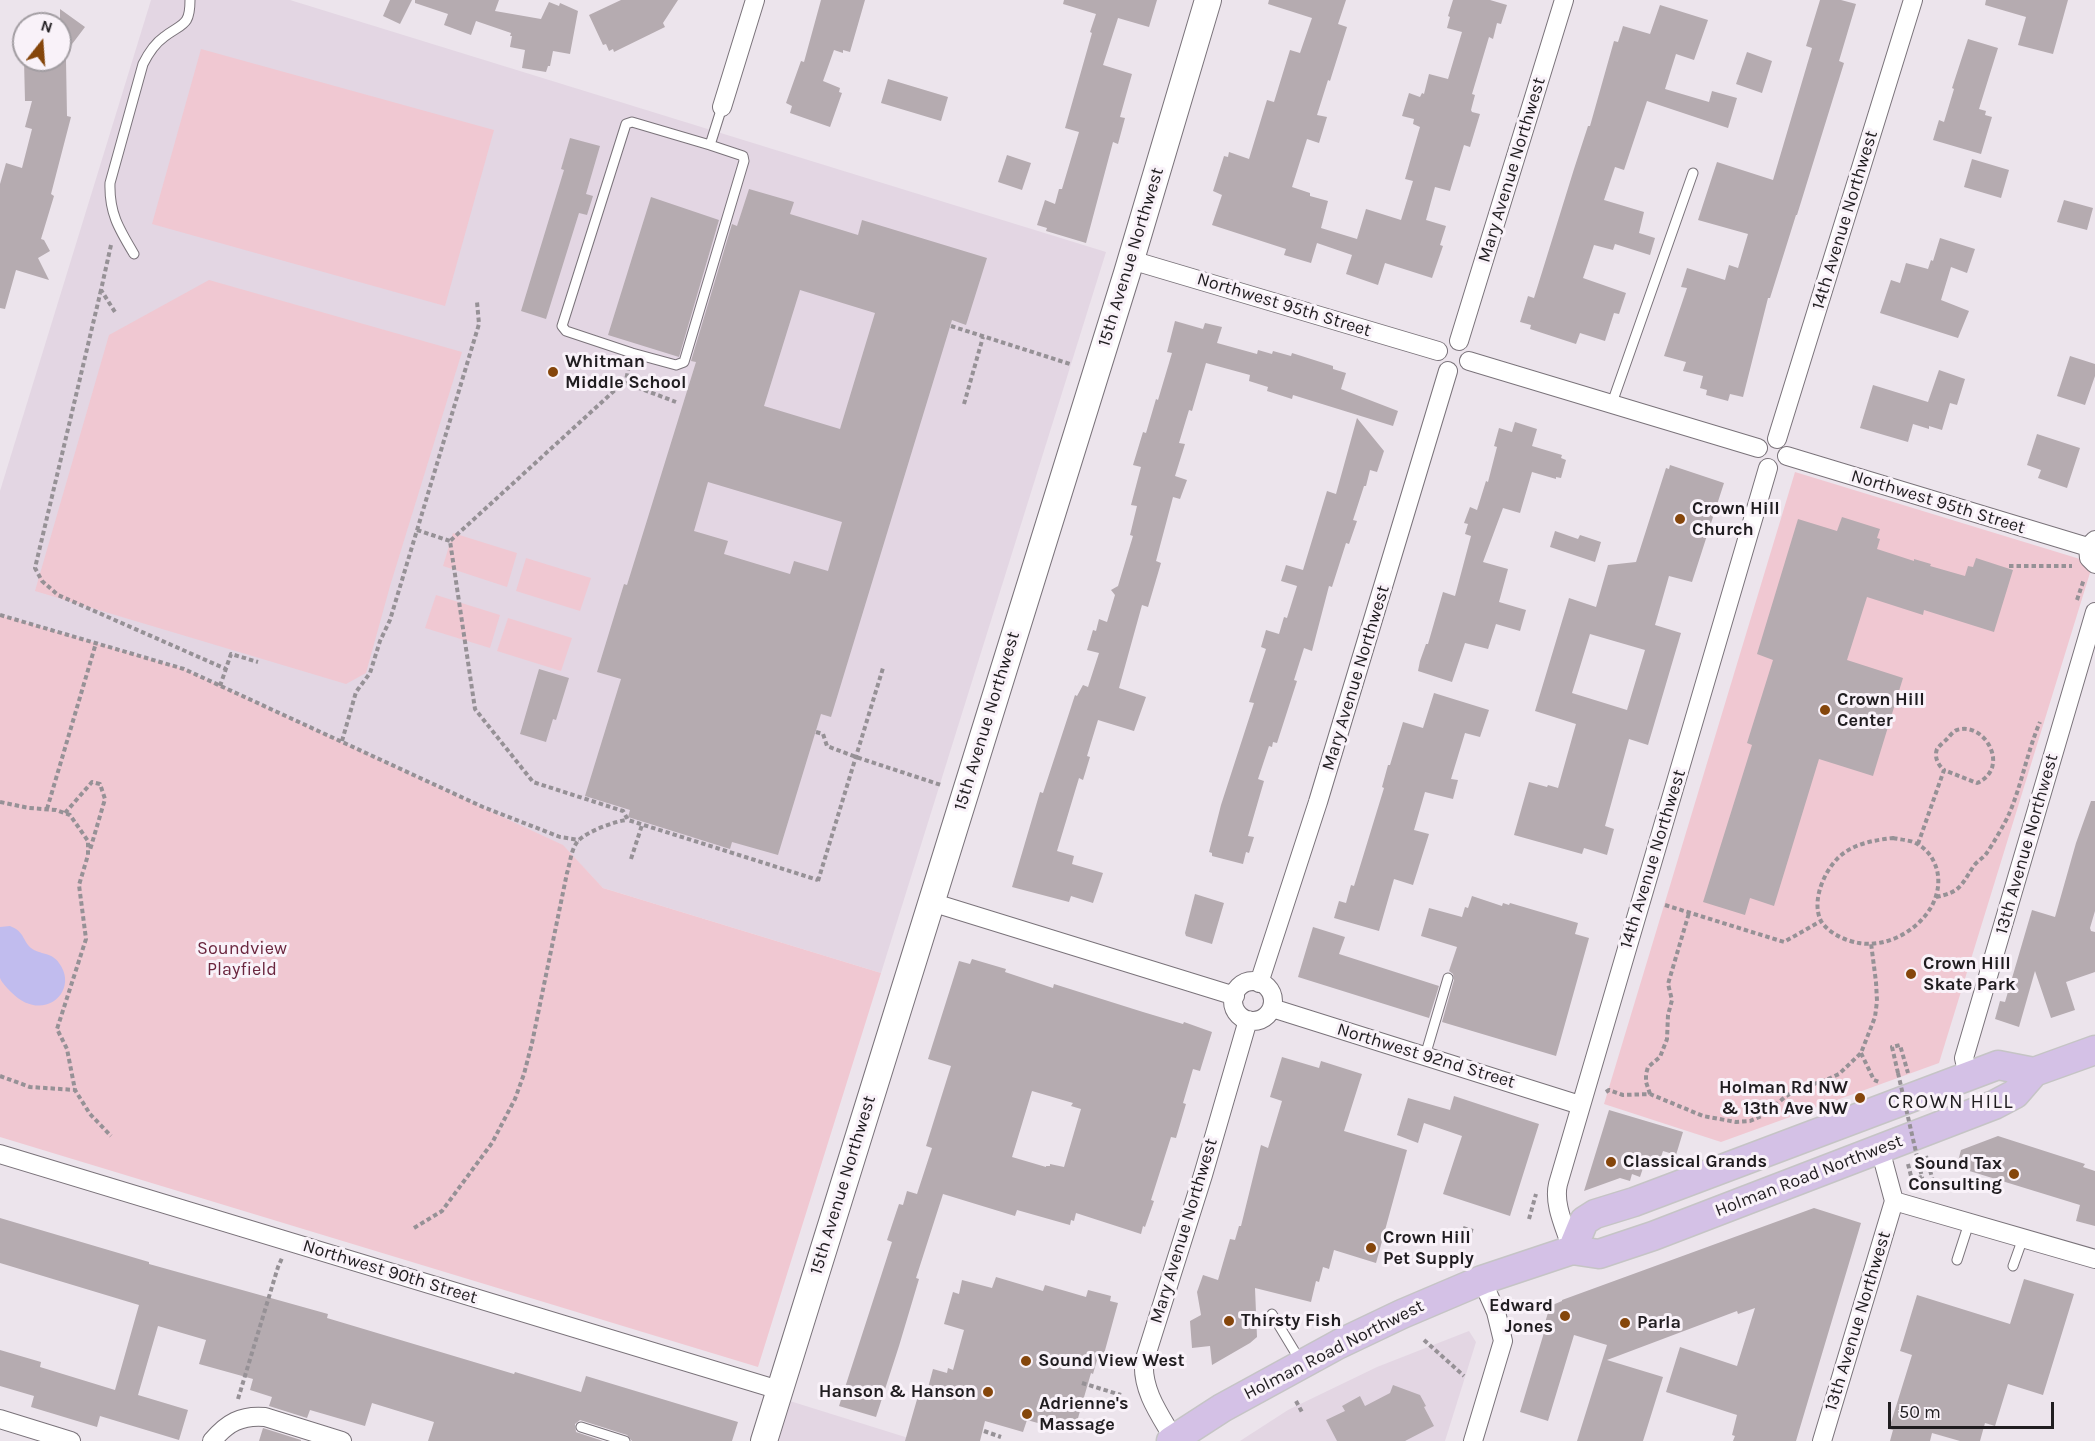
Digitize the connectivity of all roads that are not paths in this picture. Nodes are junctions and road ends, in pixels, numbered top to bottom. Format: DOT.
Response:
graph roads {
  1 [pos="190,0"];
  2 [pos="755,0"];
  3 [pos="1208,0"];
  4 [pos="1564,0"];
  5 [pos="1913,0"];
  6 [pos="722,107"];
  7 [pos="710,145"];
  8 [pos="1693,173"];
  9 [pos="134,254"];
  10 [pos="1131,260"];
  11 [pos="1459,341"];
  12 [pos="1438,351"];
  13 [pos="1469,361"];
  14 [pos="1448,371"];
  15 [pos="1612,403"];
  16 [pos="1777,439"];
  17 [pos="1758,448"];
  18 [pos="1787,456"];
  19 [pos="1768,468"];
  20 [pos="2091,544"];
  21 [pos="2087,566"];
  22 [pos="2095,612"];
  23 [pos="931,902"];
  24 [pos="1448,978"];
  25 [pos="1259,983"];
  26 [pos="1235,996"];
  27 [pos="1272,1008"];
  28 [pos="1248,1020"];
  29 [pos="2095,1050"];
  30 [pos="1425,1056"];
  31 [pos="2034,1072"];
  32 [pos="1968,1076"];
  33 [pos="1580,1105"];
  34 [pos="1880,1149"];
  35 [pos="0,1154"];
  36 [pos="1894,1201"];
  37 [pos="1969,1223"];
  38 [pos="2023,1238"];
  39 [pos="1572,1250"];
  40 [pos="2095,1259"];
  41 [pos="1957,1260"];
  42 [pos="2013,1266"];
  43 [pos="1482,1280"];
  44 [pos="1272,1314"];
  45 [pos="1302,1364"];
  46 [pos="779,1390"];
  47 [pos="0,1419"];
  48 [pos="581,1427"];
  49 [pos="222,1431"];
  50 [pos="1174,1440"];
  51 [pos="69,1441"];
  52 [pos="342,1441"];
  53 [pos="625,1441"];
  54 [pos="764,1441"];
  55 [pos="1473,1441"];
  56 [pos="1822,1441"];
  1 -- 9 [label="lane"];
  2 -- 6 [label="street"];
  3 -- 10 [label="main road, 15th Avenue Northwest"];
  4 -- 11 [label="street, Mary Avenue Northwest"];
  5 -- 16 [label="street, 14th Avenue Northwest"];
  6 -- 7 [label="lane"];
  7 -- 7 [label="lane"];
  8 -- 15 [label="lane"];
  10 -- 12 [label="street, Northwest 95th Street"];
  10 -- 23 [label="main road, 15th Avenue Northwest"];
  11 -- 12 [label="street"];
  11 -- 13 [label="street"];
  12 -- 14 [label="street"];
  13 -- 14 [label="street"];
  13 -- 15 [label="street"];
  14 -- 25 [label="street, Mary Avenue Northwest"];
  15 -- 17 [label="street"];
  16 -- 17 [label="street"];
  16 -- 18 [label="street"];
  17 -- 19 [label="street"];
  18 -- 19 [label="street"];
  18 -- 20 [label="street, Northwest 95th Street"];
  19 -- 33 [label="street, 14th Avenue Northwest"];
  20 -- 21 [label="street"];
  22 -- 32 [label="street, 13th Avenue Northwest"];
  23 -- 26 [label="street"];
  23 -- 46 [label="main road, 15th Avenue Northwest"];
  24 -- 30 [label="lane"];
  25 -- 26 [label="street"];
  25 -- 27 [label="street"];
  26 -- 28 [label="street"];
  27 -- 28 [label="street"];
  27 -- 30 [label="street, Northwest 92nd Street"];
  28 -- 50 [label="street, Mary Avenue Northwest"];
  29 -- 31 [label="main road, Holman Road Northwest"];
  30 -- 33 [label="street, Northwest 92nd Street"];
  31 -- 32 [label="main road, Holman Road Northwest"];
  31 -- 34 [label="main road, Holman Road Northwest"];
  32 -- 39 [label="main road, Holman Road Northwest"];
  33 -- 39 [label="street, 14th Avenue Northwest"];
  34 -- 36 [label="street"];
  34 -- 39 [label="main road, Holman Road Northwest"];
  35 -- 46 [label="street, Northwest 90th Street"];
  36 -- 37 [label="street"];
  36 -- 56 [label="street, 13th Avenue Northwest"];
  37 -- 38 [label="street"];
  37 -- 41 [label="lane"];
  38 -- 40 [label="street"];
  38 -- 42 [label="lane"];
  39 -- 43 [label="main road, Holman Road Northwest"];
  43 -- 45 [label="main road, Holman Road Northwest"];
  43 -- 55 [label="street"];
  44 -- 45 [label="lane"];
  45 -- 50 [label="main road, Holman Road Northwest"];
  46 -- 54 [label="main road, 15th Avenue Northwest"];
  47 -- 51 [label="street"];
  48 -- 53 [label="lane"];
  49 -- 52 [label="street"];
}
